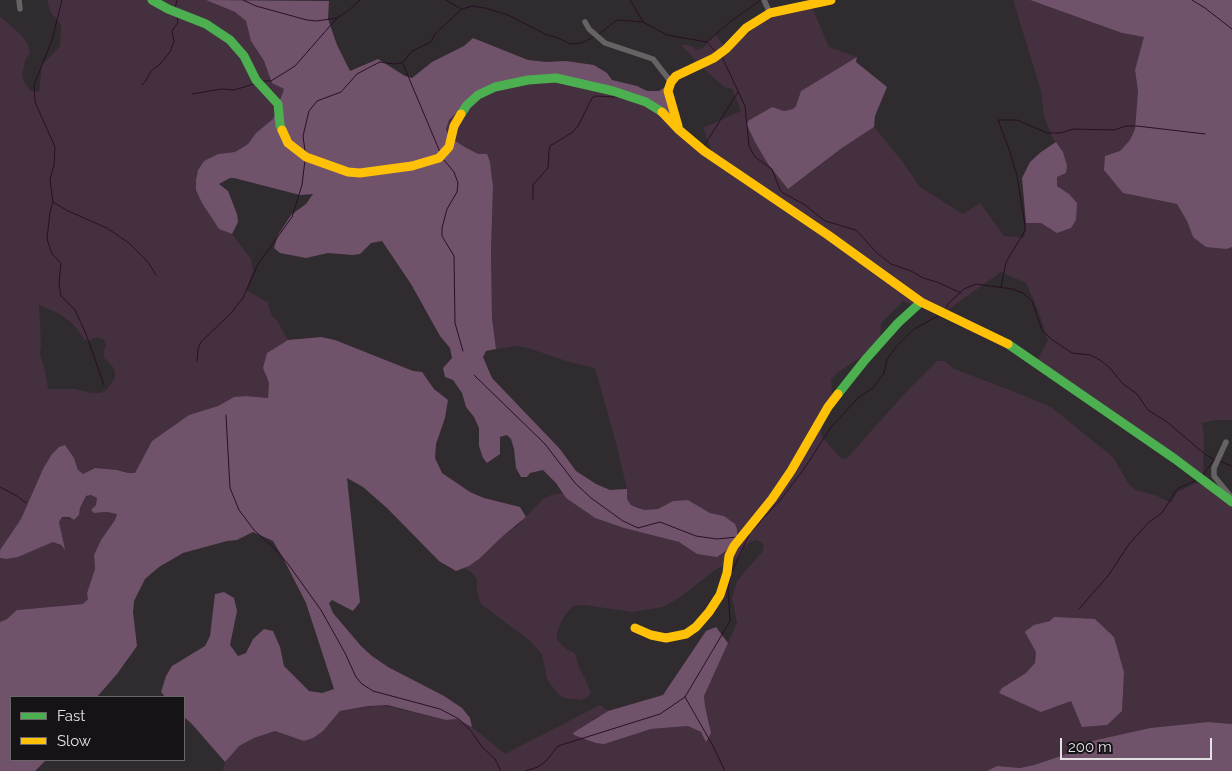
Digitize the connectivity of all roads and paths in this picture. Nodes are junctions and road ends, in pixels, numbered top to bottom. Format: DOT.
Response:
graph roads {
  1 [pos="19,0"];
  2 [pos="152,0"];
  3 [pos="764,0"];
  4 [pos="832,0"];
  5 [pos="820,2"];
  6 [pos="20,9"];
  7 [pos="770,13"];
  8 [pos="585,22"];
  9 [pos="671,82"];
  10 [pos="678,129"];
  11 [pos="921,302"];
  12 [pos="1226,442"];
  13 [pos="1232,498"];
  14 [pos="1232,502"];
  15 [pos="635,628"];
  1 -- 6 [label="street"];
  2 -- 10 [label="main road"];
  3 -- 7 [label="street"];
  4 -- 5 [label="main road"];
  5 -- 7 [label="main road"];
  7 -- 9 [label="main road"];
  8 -- 9 [label="street"];
  9 -- 10 [label="main road"];
  10 -- 11 [label="main road"];
  11 -- 14 [label="main road"];
  11 -- 15 [label="main road"];
  12 -- 13 [label="street"];
}
